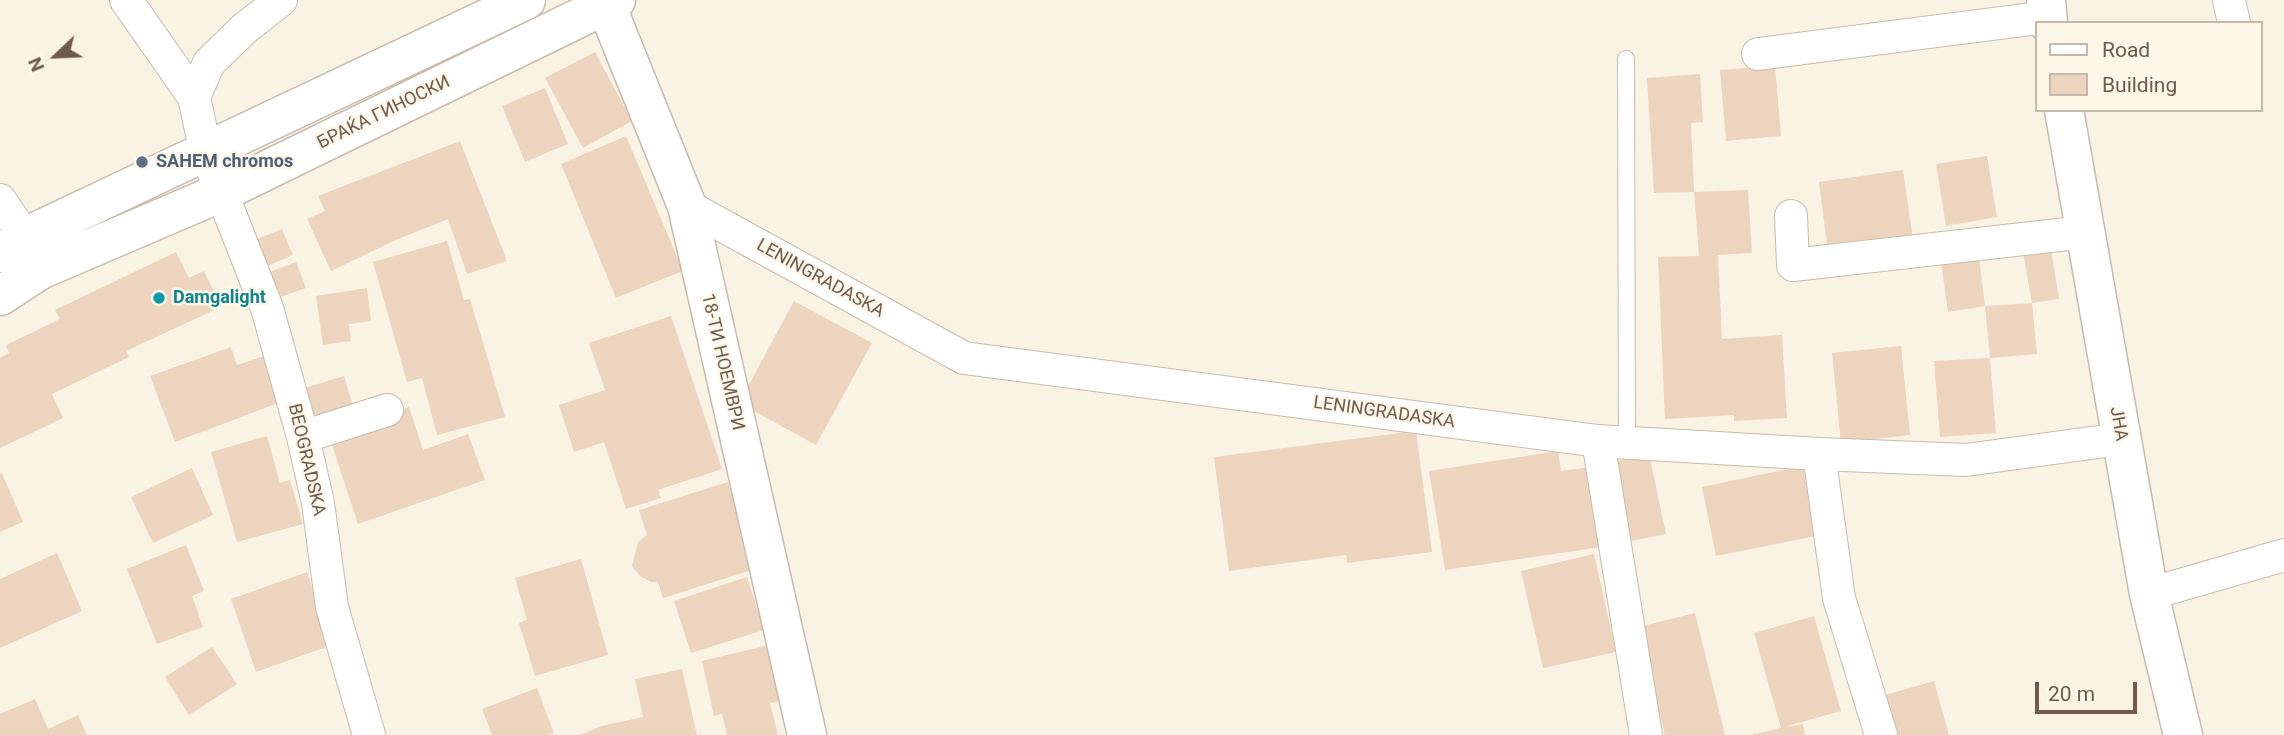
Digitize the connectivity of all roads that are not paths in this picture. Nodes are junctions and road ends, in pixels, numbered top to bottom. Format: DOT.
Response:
graph roads {
  1 [pos="126,0"];
  2 [pos="281,0"];
  3 [pos="526,0"];
  4 [pos="2229,0"];
  5 [pos="609,2"];
  6 [pos="2047,13"];
  7 [pos="2234,21"];
  8 [pos="1758,54"];
  9 [pos="1626,59"];
  10 [pos="194,97"];
  11 [pos="2064,112"];
  12 [pos="206,153"];
  13 [pos="222,192"];
  14 [pos="0,200"];
  15 [pos="687,206"];
  16 [pos="1791,216"];
  17 [pos="2085,232"];
  18 [pos="13,245"];
  19 [pos="0,296"];
  20 [pos="387,410"];
  21 [pos="303,436"];
  22 [pos="2120,439"];
  23 [pos="1613,441"];
  24 [pos="1819,454"];
  25 [pos="2284,555"];
  26 [pos="2149,594"];
  27 [pos="369,735"];
  28 [pos="807,735"];
  29 [pos="1647,735"];
  30 [pos="1881,735"];
  31 [pos="2183,735"];
  1 -- 10 [label="street"];
  2 -- 10 [label="street"];
  3 -- 12 [label="street"];
  4 -- 7 [label="street"];
  5 -- 13 [label="street, БРАЌА ГИНОСКИ"];
  5 -- 15 [label="street, 18-ТИ НОЕМВРИ"];
  6 -- 8 [label="street"];
  9 -- 23 [label="lane"];
  10 -- 12 [label="street, BEOGRADSKA"];
  11 -- 17 [label="street, ЈНА"];
  12 -- 13 [label="street, BEOGRADSKA"];
  12 -- 18 [label="street"];
  13 -- 19 [label="street, БРАЌА ГИНОСКИ"];
  13 -- 21 [label="street, BEOGRADSKA"];
  14 -- 18 [label="street"];
  15 -- 23 [label="street, LENINGRADASKA"];
  15 -- 28 [label="street, 18-ТИ НОЕМВРИ"];
  16 -- 17 [label="street"];
  17 -- 22 [label="street, ЈНА"];
  20 -- 21 [label="street"];
  21 -- 27 [label="street, BEOGRADSKA"];
  22 -- 24 [label="street, LENINGRADASKA"];
  22 -- 26 [label="street, ЈНА"];
  23 -- 24 [label="street, LENINGRADASKA"];
  23 -- 29 [label="street"];
  24 -- 30 [label="street"];
  25 -- 26 [label="street"];
  26 -- 31 [label="street, ЈНА"];
}
